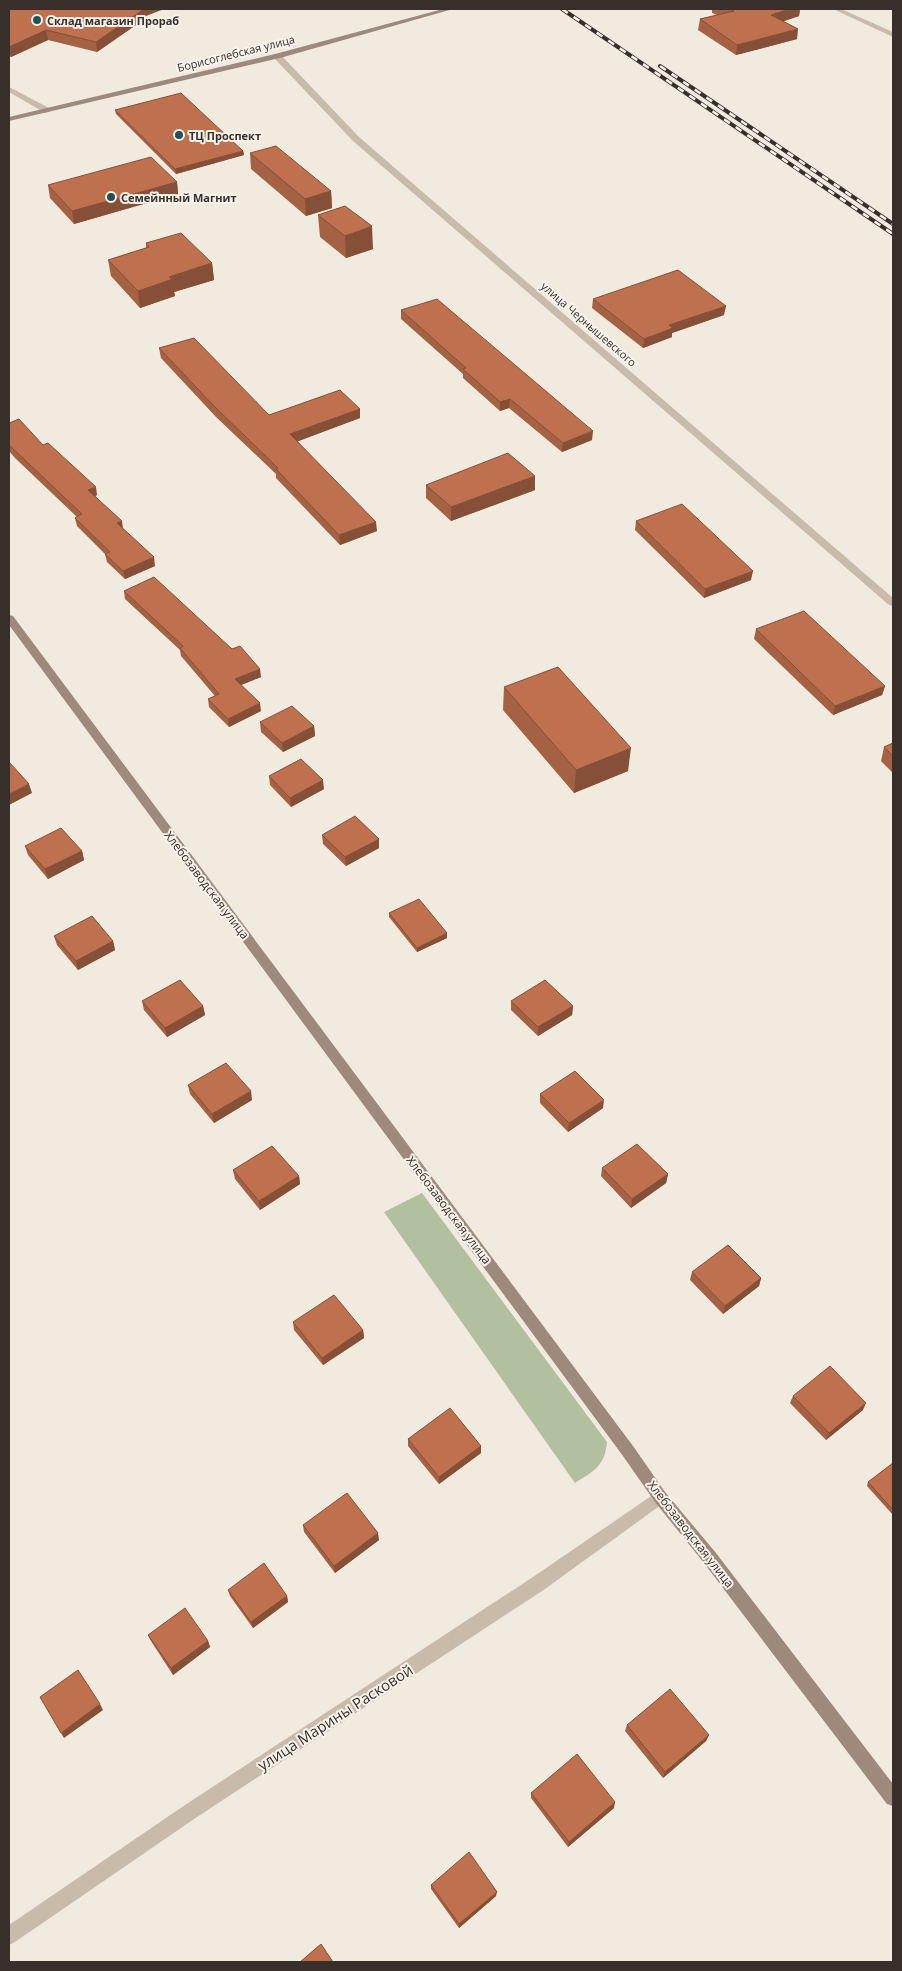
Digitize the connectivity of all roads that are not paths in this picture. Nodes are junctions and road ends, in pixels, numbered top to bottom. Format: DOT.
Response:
graph roads {
  1 [pos="450,9"];
  2 [pos="838,10"];
  3 [pos="893,34"];
  4 [pos="277,56"];
  5 [pos="9,90"];
  6 [pos="48,111"];
  7 [pos="9,120"];
  8 [pos="893,603"];
  9 [pos="9,618"];
  10 [pos="660,1497"];
  11 [pos="893,1798"];
  12 [pos="9,1936"];
  1 -- 4 [label="street, Борисоглебская улица"];
  2 -- 3 [label="street"];
  4 -- 6 [label="street, Борисоглебская улица"];
  4 -- 8 [label="street, улица Чернышевского"];
  5 -- 6 [label="street"];
  6 -- 7 [label="street, Борисоглебская улица"];
  9 -- 10 [label="street, Хлебозаводская улица"];
  10 -- 11 [label="street, Хлебозаводская улица"];
  10 -- 12 [label="street, улица Марины Расковой"];
}
